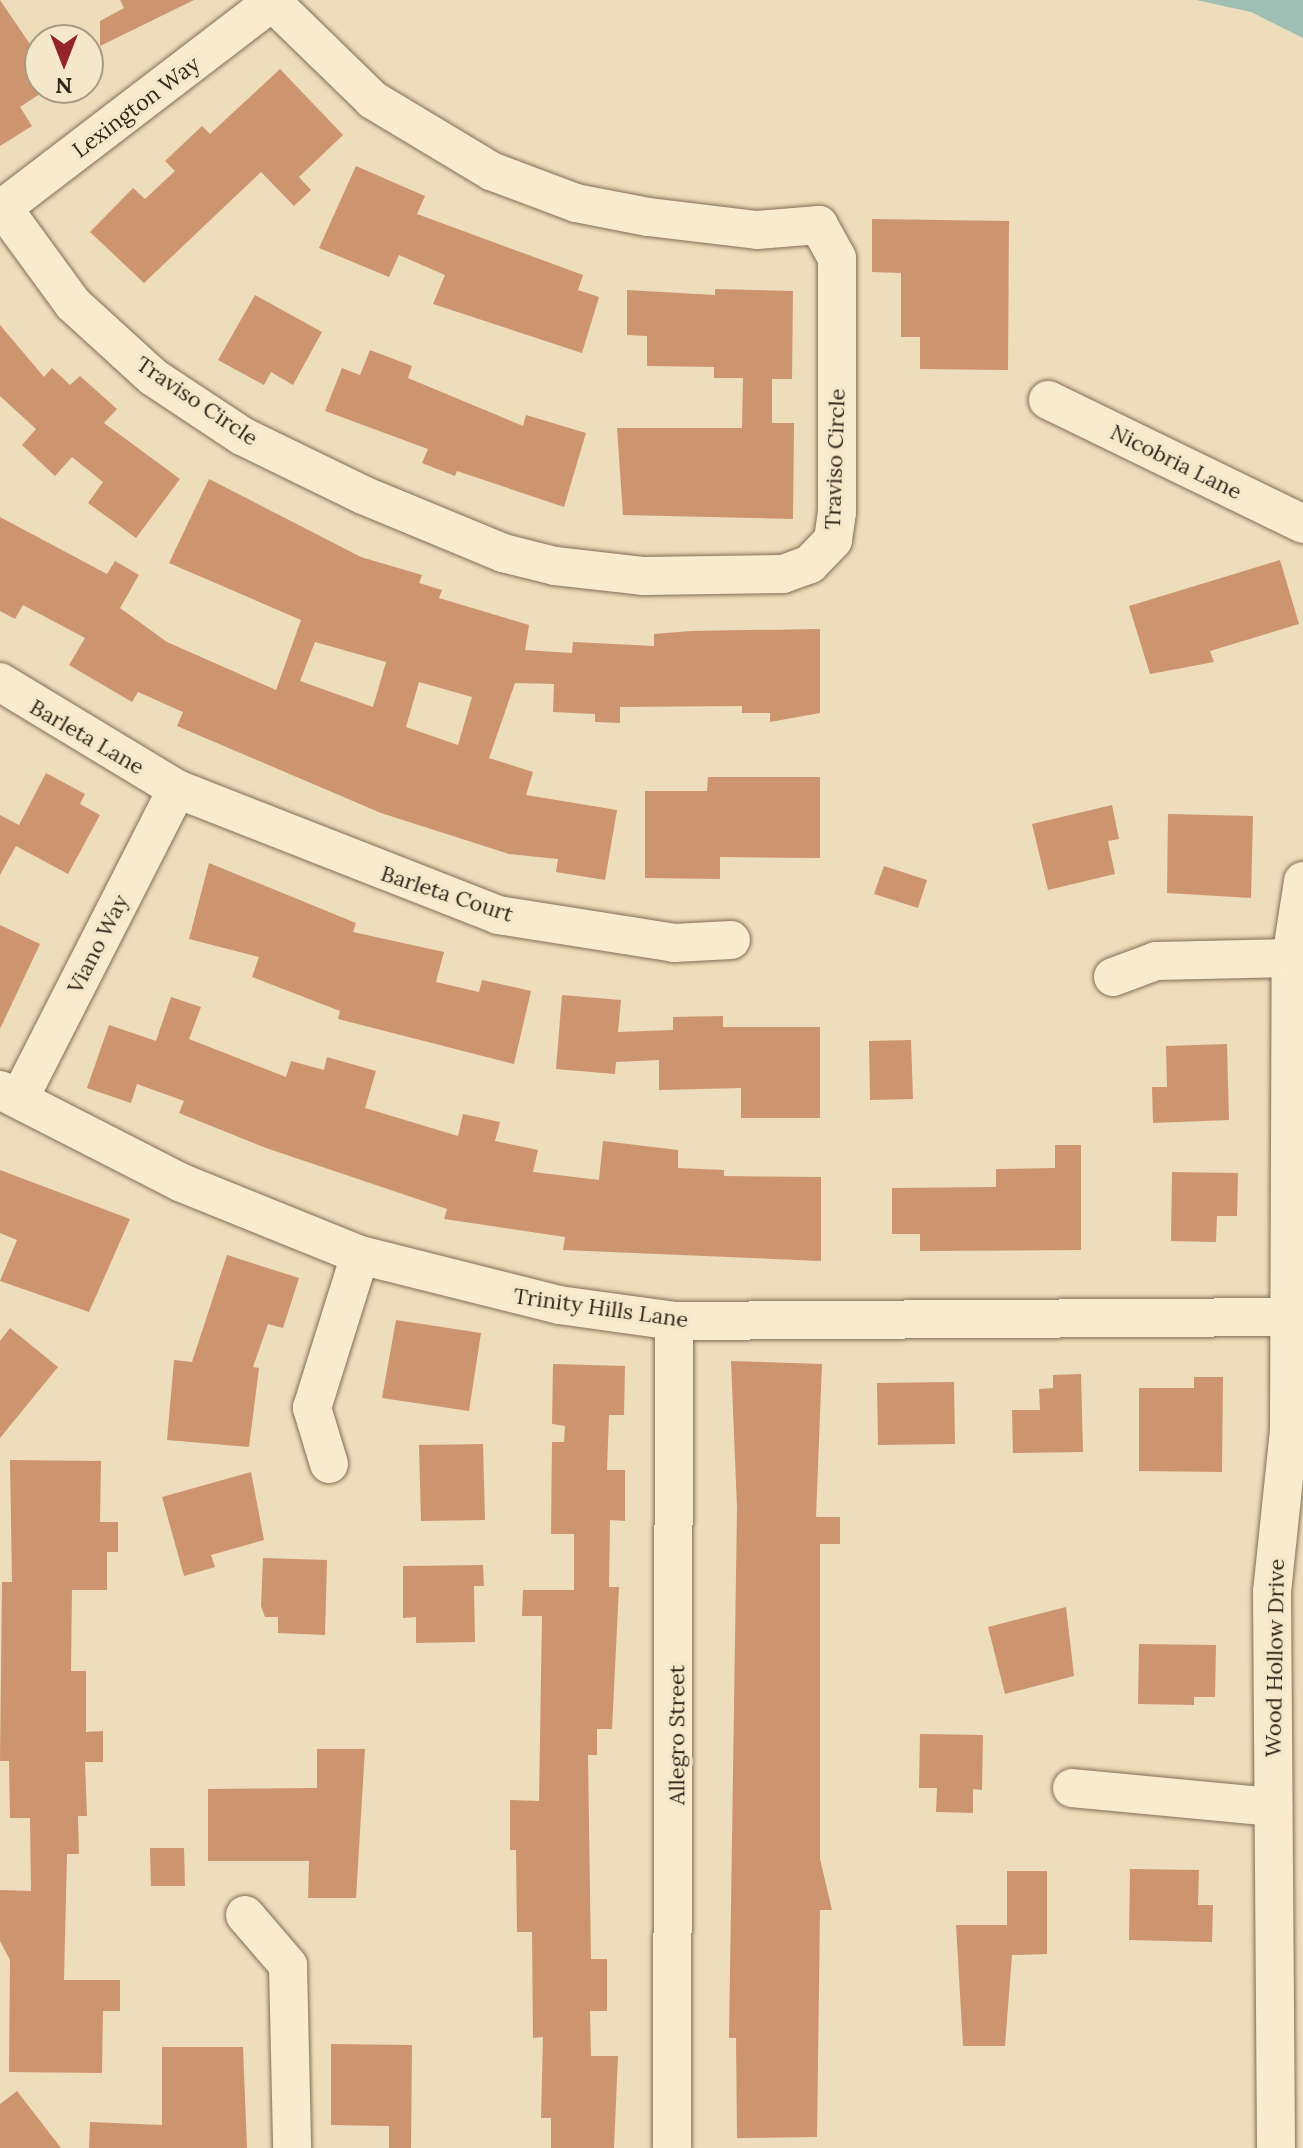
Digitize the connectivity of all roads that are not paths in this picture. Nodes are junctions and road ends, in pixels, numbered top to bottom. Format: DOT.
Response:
graph roads {
  1 [pos="271,2"];
  2 [pos="1,209"];
  3 [pos="1048,400"];
  4 [pos="1303,524"];
  5 [pos="0,682"];
  6 [pos="177,789"];
  7 [pos="1303,881"];
  8 [pos="731,940"];
  9 [pos="1291,958"];
  10 [pos="1113,977"];
  11 [pos="9,1094"];
  12 [pos="360,1255"];
  13 [pos="1292,1317"];
  14 [pos="674,1321"];
  15 [pos="329,1464"];
  16 [pos="1288,1590"];
  17 [pos="1072,1788"];
  18 [pos="1273,1807"];
  19 [pos="245,1915"];
  20 [pos="292,2148"];
  21 [pos="672,2148"];
  22 [pos="1276,2148"];
  1 -- 2 [label="street, Lexington Way"];
  1 -- 2 [label="street, Traviso Circle"];
  3 -- 4 [label="street, Nicobria Lane"];
  5 -- 6 [label="street, Barleta Lane"];
  6 -- 8 [label="street, Barleta Court"];
  6 -- 11 [label="street, Viano Way"];
  7 -- 9 [label="street, Wood Hollow Drive"];
  9 -- 10 [label="street"];
  9 -- 13 [label="street, Wood Hollow Drive"];
  11 -- 12 [label="street, Trinity Hills Lane"];
  12 -- 14 [label="street, Trinity Hills Lane"];
  12 -- 15 [label="street"];
  13 -- 14 [label="street, Trinity Hills Lane"];
  13 -- 16 [label="street, Wood Hollow Drive"];
  14 -- 21 [label="street, Allegro Street"];
  16 -- 18 [label="street, Wood Hollow Drive"];
  17 -- 18 [label="street"];
  18 -- 22 [label="street, Wood Hollow Drive"];
  19 -- 20 [label="street"];
}
